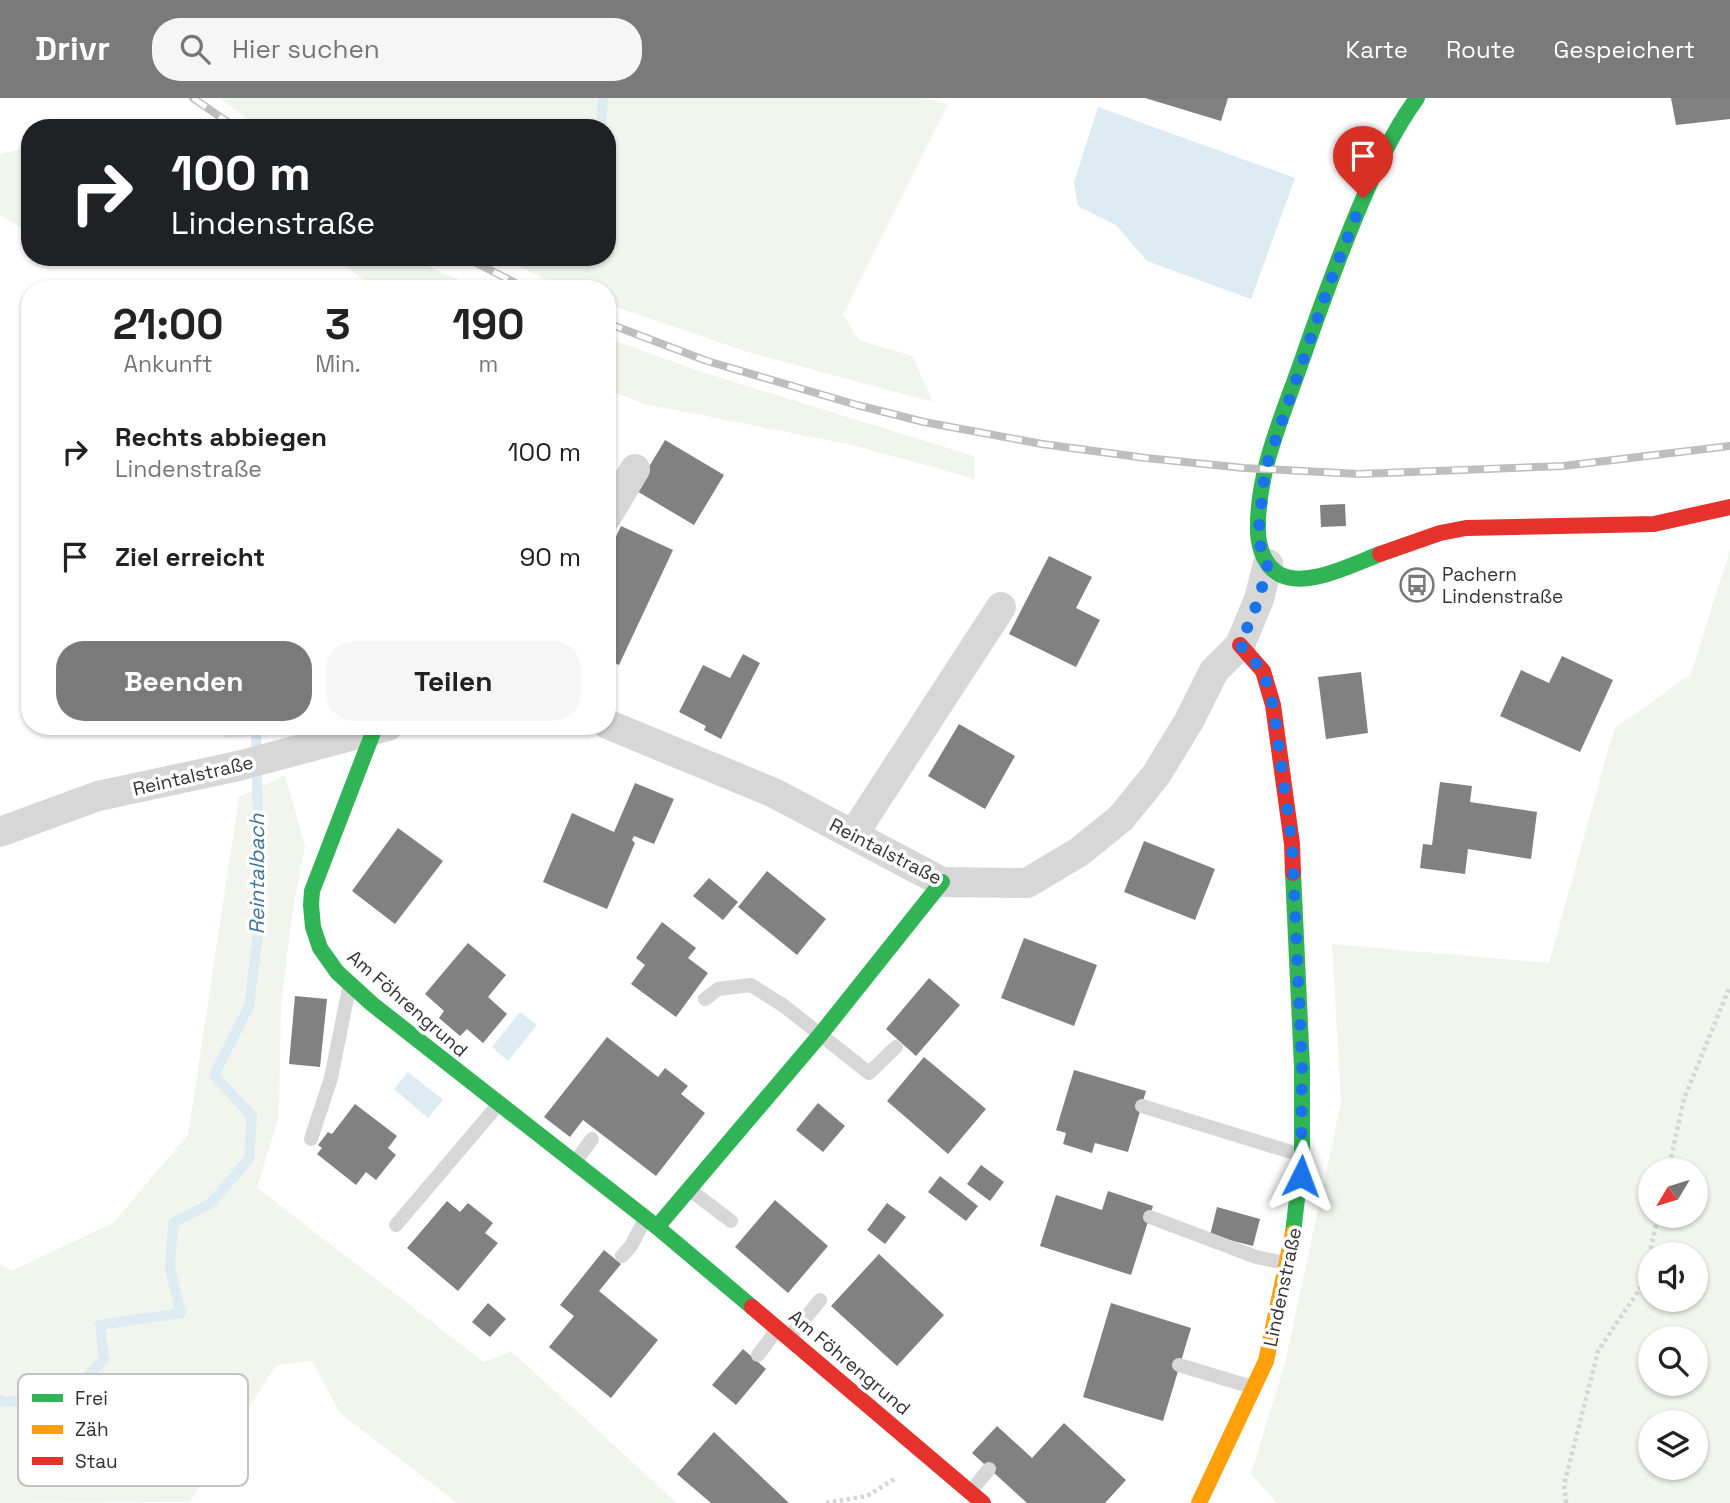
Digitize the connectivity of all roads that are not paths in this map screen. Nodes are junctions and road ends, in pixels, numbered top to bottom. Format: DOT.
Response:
graph roads {
  1 [pos="1417,98"];
  2 [pos="635,469"];
  3 [pos="616,501"];
  4 [pos="1730,507"];
  5 [pos="1268,564"];
  6 [pos="1001,607"];
  7 [pos="1240,645"];
  8 [pos="616,727"];
  9 [pos="354,735"];
  10 [pos="378,735"];
  11 [pos="0,832"];
  12 [pos="853,835"];
  13 [pos="942,882"];
  14 [pos="351,983"];
  15 [pos="705,999"];
  16 [pos="820,1035"];
  17 [pos="896,1047"];
  18 [pos="498,1105"];
  19 [pos="1142,1106"];
  20 [pos="312,1139"];
  21 [pos="592,1139"];
  22 [pos="1302,1156"];
  23 [pos="575,1164"];
  24 [pos="688,1189"];
  25 [pos="1150,1217"];
  26 [pos="731,1221"];
  27 [pos="652,1222"];
  28 [pos="396,1225"];
  29 [pos="622,1256"];
  30 [pos="1287,1264"];
  31 [pos="820,1300"];
  32 [pos="784,1334"];
  33 [pos="758,1355"];
  34 [pos="1180,1365"];
  35 [pos="1254,1387"];
  36 [pos="989,1469"];
  37 [pos="970,1492"];
  38 [pos="983,1503"];
  39 [pos="1199,1503"];
  1 -- 5 [label="street"];
  2 -- 3 [label="street"];
  4 -- 5 [label="street"];
  5 -- 7 [label="street"];
  6 -- 12 [label="street"];
  7 -- 13 [label="street, Reintalstraße"];
  7 -- 22 [label="street, Lindenstraße"];
  8 -- 12 [label="street, Reintalstraße"];
  9 -- 11 [label="street, Reintalstraße"];
  10 -- 14 [label="street, Am Föhrengrund"];
  12 -- 13 [label="street, Reintalstraße"];
  13 -- 16 [label="street"];
  14 -- 18 [label="street, Am Föhrengrund"];
  14 -- 20 [label="lane"];
  15 -- 16 [label="lane"];
  16 -- 17 [label="lane"];
  16 -- 24 [label="street"];
  18 -- 23 [label="street, Am Föhrengrund"];
  18 -- 28 [label="lane"];
  19 -- 22 [label="lane"];
  21 -- 23 [label="lane"];
  22 -- 30 [label="street, Lindenstraße"];
  23 -- 27 [label="street, Am Föhrengrund"];
  24 -- 26 [label="lane"];
  24 -- 27 [label="street"];
  25 -- 30 [label="lane"];
  27 -- 29 [label="lane"];
  27 -- 32 [label="street, Am Föhrengrund"];
  30 -- 35 [label="street, Lindenstraße"];
  31 -- 32 [label="lane"];
  32 -- 33 [label="lane"];
  32 -- 37 [label="street, Am Föhrengrund"];
  34 -- 35 [label="lane"];
  35 -- 39 [label="street, Lindenstraße"];
  36 -- 37 [label="lane"];
  37 -- 38 [label="street, Am Föhrengrund"];
}
